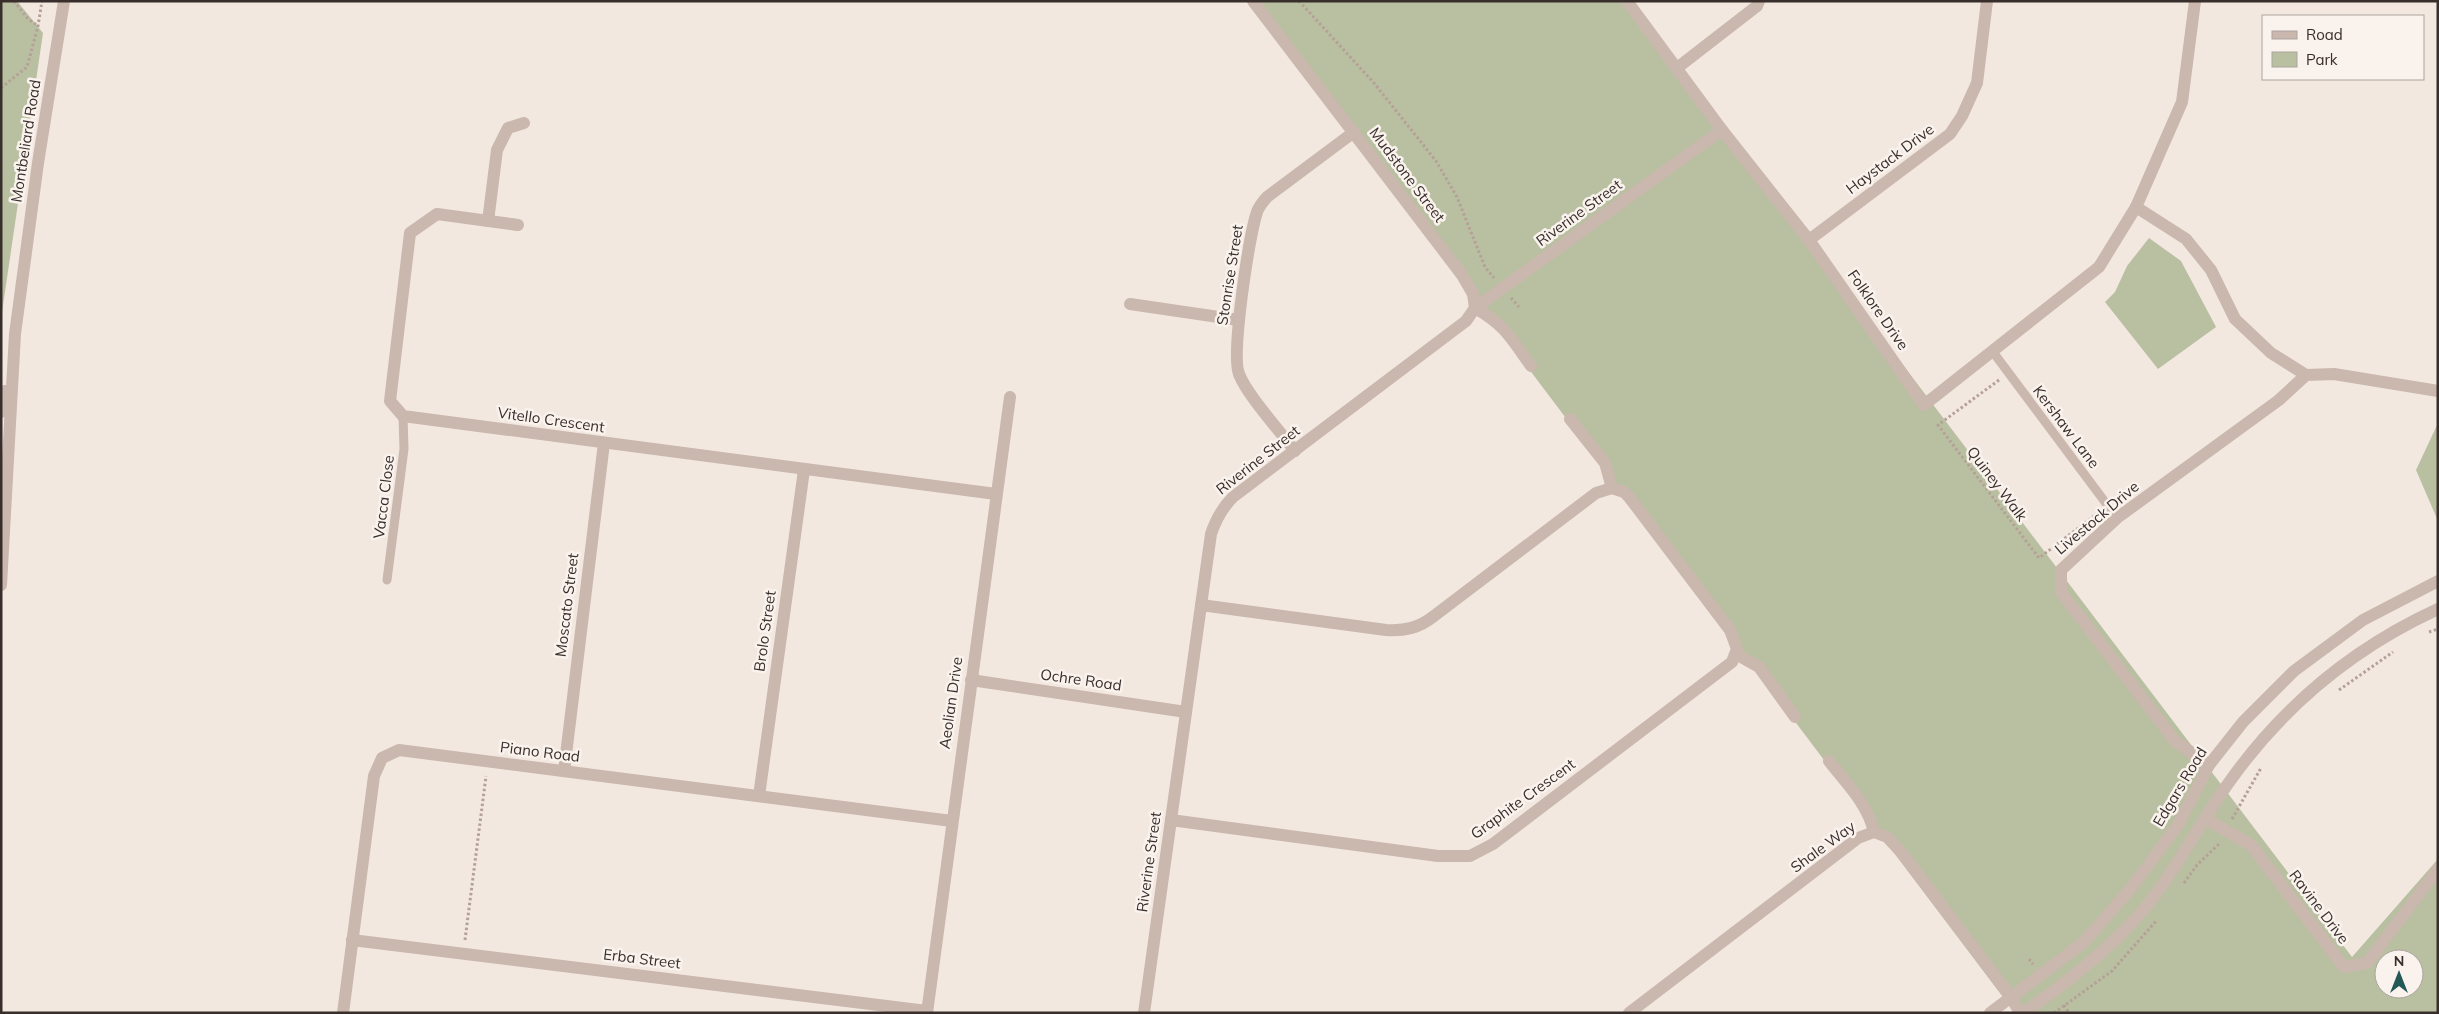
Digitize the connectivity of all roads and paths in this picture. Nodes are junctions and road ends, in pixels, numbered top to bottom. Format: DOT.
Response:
graph roads {
  1 [pos="14,1"];
  2 [pos="42,1"];
  3 [pos="64,1"];
  4 [pos="1253,1"];
  5 [pos="1300,1"];
  6 [pos="1627,1"];
  7 [pos="1759,1"];
  8 [pos="1987,1"];
  9 [pos="2195,1"];
  10 [pos="38,26"];
  11 [pos="1678,68"];
  12 [pos="1,88"];
  13 [pos="524,123"];
  14 [pos="1722,130"];
  15 [pos="1354,132"];
  16 [pos="2136,207"];
  17 [pos="488,221"];
  18 [pos="518,224"];
  19 [pos="1809,240"];
  20 [pos="1503,288"];
  21 [pos="1130,304"];
  22 [pos="1519,307"];
  23 [pos="1475,308"];
  24 [pos="1239,320"];
  25 [pos="15,334"];
  26 [pos="1993,352"];
  27 [pos="1531,366"];
  28 [pos="2008,374"];
  29 [pos="2306,375"];
  30 [pos="2438,391"];
  31 [pos="1010,397"];
  32 [pos="1,412"];
  33 [pos="403,416"];
  34 [pos="1570,419"];
  35 [pos="604,444"];
  36 [pos="1295,451"];
  37 [pos="804,470"];
  38 [pos="1612,488"];
  39 [pos="996,494"];
  40 [pos="2107,505"];
  41 [pos="2117,518"];
  42 [pos="387,580"];
  43 [pos="2438,581"];
  44 [pos="1,585"];
  45 [pos="1201,605"];
  46 [pos="2438,609"];
  47 [pos="2438,629"];
  48 [pos="2420,636"];
  49 [pos="2397,649"];
  50 [pos="1736,654"];
  51 [pos="971,680"];
  52 [pos="2331,696"];
  53 [pos="1186,712"];
  54 [pos="1795,717"];
  55 [pos="1828,761"];
  56 [pos="488,762"];
  57 [pos="2262,764"];
  58 [pos="2209,765"];
  59 [pos="564,772"];
  60 [pos="759,796"];
  61 [pos="2206,819"];
  62 [pos="1171,820"];
  63 [pos="952,821"];
  64 [pos="2227,829"];
  65 [pos="1874,832"];
  66 [pos="2438,869"];
  67 [pos="2180,889"];
  68 [pos="2162,913"];
  69 [pos="352,940"];
  70 [pos="463,954"];
  71 [pos="2011,997"];
  72 [pos="927,1012"];
  73 [pos="343,1013"];
  74 [pos="1144,1013"];
  75 [pos="1629,1013"];
  76 [pos="1990,1013"];
  77 [pos="2021,1013"];
  78 [pos="2054,1013"];
  1 -- 10 [label="path"];
  2 -- 10 [label="path"];
  3 -- 25 [label="street, Montbeliard Road"];
  4 -- 15 [label="street, Mudstone Street"];
  5 -- 20 [label="path"];
  6 -- 11 [label="street, Folklore Drive"];
  7 -- 11 [label="street"];
  8 -- 19 [label="street, Haystack Drive"];
  9 -- 16 [label="street, Folklore Drive"];
  10 -- 12 [label="path"];
  11 -- 14 [label="street, Folklore Drive"];
  13 -- 17 [label="street"];
  14 -- 19 [label="street, Folklore Drive"];
  14 -- 20 [label="street, Riverine Street"];
  15 -- 23 [label="street, Mudstone Street"];
  15 -- 24 [label="street, Stonrise Street"];
  16 -- 26 [label="street, Folklore Drive"];
  16 -- 29 [label="street"];
  17 -- 18 [label="street"];
  17 -- 33 [label="street"];
  19 -- 26 [label="street, Folklore Drive"];
  20 -- 22 [label="path"];
  20 -- 23 [label="street, Riverine Street"];
  21 -- 24 [label="street"];
  23 -- 27 [label="street"];
  23 -- 36 [label="street, Riverine Street"];
  24 -- 36 [label="street, Stonrise Street"];
  25 -- 32 [label="street"];
  25 -- 44 [label="street, Montbeliard Road"];
  26 -- 28 [label="lane, Kershaw Lane"];
  28 -- 40 [label="lane, Kershaw Lane"];
  28 -- 40 [label="path, Quiney Walk"];
  29 -- 30 [label="street"];
  29 -- 41 [label="street, Livestock Drive"];
  31 -- 39 [label="street, Aeolian Drive"];
  33 -- 35 [label="street, Vitello Crescent"];
  33 -- 42 [label="lane, Vacca Close"];
  34 -- 38 [label="street"];
  35 -- 37 [label="street, Vitello Crescent"];
  35 -- 59 [label="street, Moscato Street"];
  36 -- 45 [label="street, Riverine Street"];
  37 -- 39 [label="street, Vitello Crescent"];
  37 -- 60 [label="street, Brolo Street"];
  38 -- 45 [label="street"];
  38 -- 50 [label="street"];
  39 -- 51 [label="street, Aeolian Drive"];
  40 -- 41 [label="lane, Kershaw Lane"];
  41 -- 58 [label="street, Livestock Drive"];
  43 -- 58 [label="street, Edgars Road"];
  45 -- 53 [label="street, Riverine Street"];
  46 -- 61 [label="street"];
  47 -- 48 [label="path"];
  49 -- 52 [label="path"];
  50 -- 54 [label="street"];
  50 -- 62 [label="street, Graphite Crescent"];
  51 -- 53 [label="street, Ochre Road"];
  51 -- 63 [label="street, Aeolian Drive"];
  53 -- 62 [label="street, Riverine Street"];
  55 -- 65 [label="street"];
  56 -- 59 [label="street, Piano Road"];
  56 -- 69 [label="street, Piano Road"];
  56 -- 70 [label="path"];
  57 -- 64 [label="path"];
  58 -- 71 [label="street, Edgars Road"];
  59 -- 60 [label="street, Piano Road"];
  60 -- 63 [label="street, Piano Road"];
  61 -- 64 [label="street, Ravine Drive"];
  61 -- 77 [label="street"];
  62 -- 74 [label="street, Riverine Street"];
  63 -- 72 [label="street, Aeolian Drive"];
  64 -- 66 [label="street, Ravine Drive"];
  64 -- 67 [label="path"];
  65 -- 71 [label="street, Shale Way"];
  65 -- 75 [label="street, Shale Way"];
  68 -- 78 [label="path"];
  69 -- 70 [label="street, Erba Street"];
  69 -- 73 [label="street, Piano Road"];
  70 -- 72 [label="street, Erba Street"];
  71 -- 76 [label="street, Edgars Road"];
  71 -- 77 [label="street, Shale Way"];
}
